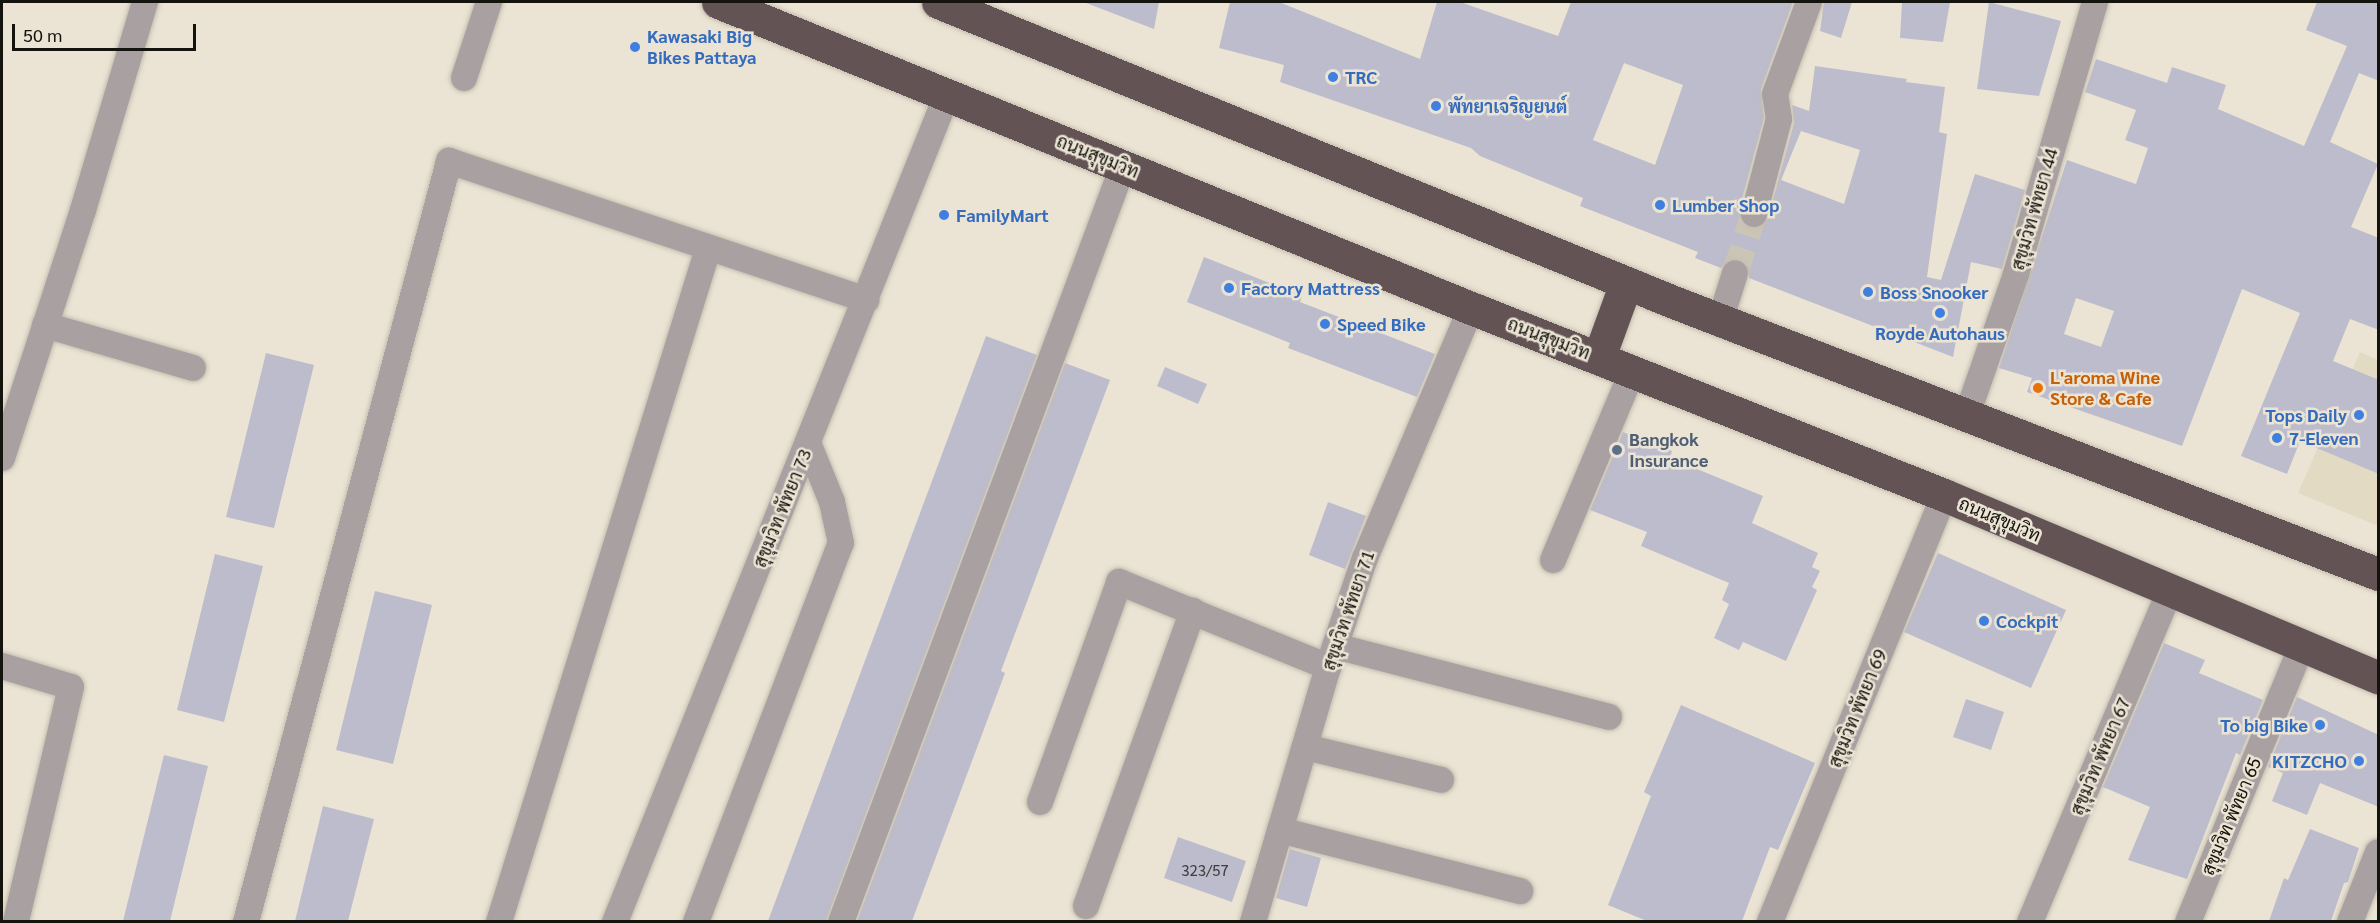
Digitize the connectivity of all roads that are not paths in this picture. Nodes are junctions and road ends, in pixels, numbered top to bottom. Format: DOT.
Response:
graph roads {
  1 [pos="145,2"];
  2 [pos="489,2"];
  3 [pos="718,2"];
  4 [pos="938,2"];
  5 [pos="1809,2"];
  6 [pos="2094,2"];
  7 [pos="464,78"];
  8 [pos="947,95"];
  9 [pos="1123,166"];
  10 [pos="1754,214"];
  11 [pos="708,249"];
  12 [pos="1736,273"];
  13 [pos="1626,283"];
  14 [pos="866,300"];
  15 [pos="1471,308"];
  16 [pos="1720,321"];
  17 [pos="45,325"];
  18 [pos="1599,357"];
  19 [pos="193,368"];
  20 [pos="1633,370"];
  21 [pos="1967,415"];
  22 [pos="808,443"];
  23 [pos="2,458"];
  24 [pos="1944,495"];
  25 [pos="1554,560"];
  26 [pos="2379,574"];
  27 [pos="2170,590"];
  28 [pos="1193,610"];
  29 [pos="2302,645"];
  30 [pos="1331,656"];
  31 [pos="2,666"];
  32 [pos="2379,676"];
  33 [pos="1609,717"];
  34 [pos="1305,747"];
  35 [pos="1441,780"];
  36 [pos="1040,802"];
  37 [pos="1280,830"];
  38 [pos="2379,852"];
  39 [pos="1520,891"];
  40 [pos="1086,906"];
  41 [pos="16,921"];
  42 [pos="246,921"];
  43 [pos="499,921"];
  44 [pos="615,921"];
  45 [pos="696,921"];
  46 [pos="841,921"];
  47 [pos="1253,921"];
  48 [pos="1770,921"];
  49 [pos="2030,921"];
  50 [pos="2188,921"];
  51 [pos="2350,921"];
  1 -- 17 [label="street"];
  2 -- 7 [label="street"];
  3 -- 8 [label="highway, ถนนสุขุมวิท"];
  4 -- 13 [label="highway"];
  5 -- 10 [label="street"];
  6 -- 21 [label="street, สุขุมวิท พัทยา 44"];
  8 -- 9 [label="highway, ถนนสุขุมวิท"];
  8 -- 14 [label="street, สุขุมวิท พัทยา 73"];
  9 -- 15 [label="highway, ถนนสุขุมวิท"];
  9 -- 46 [label="street"];
  11 -- 14 [label="street"];
  11 -- 42 [label="street"];
  11 -- 43 [label="street"];
  12 -- 16 [label="street"];
  13 -- 16 [label="highway"];
  13 -- 18 [label="highway"];
  14 -- 22 [label="street, สุขุมวิท พัทยา 73"];
  15 -- 18 [label="highway, ถนนสุขุมวิท"];
  15 -- 30 [label="street, สุขุมวิท พัทยา 71"];
  16 -- 21 [label="highway"];
  17 -- 19 [label="street"];
  17 -- 23 [label="street"];
  18 -- 20 [label="highway, ถนนสุขุมวิท"];
  20 -- 24 [label="highway, ถนนสุขุมวิท"];
  20 -- 25 [label="street"];
  21 -- 26 [label="highway"];
  22 -- 44 [label="street, สุขุมวิท พัทยา 73"];
  22 -- 45 [label="street"];
  24 -- 27 [label="highway, ถนนสุขุมวิท"];
  24 -- 48 [label="street, สุขุมวิท พัทยา 69"];
  27 -- 29 [label="highway, ถนนสุขุมวิท"];
  27 -- 49 [label="street, สุขุมวิท พัทยา 67"];
  28 -- 30 [label="street"];
  28 -- 36 [label="street"];
  28 -- 40 [label="street"];
  29 -- 32 [label="highway, ถนนสุขุมวิท"];
  29 -- 50 [label="street, สุขุมวิท พัทยา 65"];
  30 -- 33 [label="street"];
  30 -- 34 [label="street, สุขุมวิท พัทยา 71"];
  31 -- 41 [label="street"];
  34 -- 35 [label="street"];
  34 -- 37 [label="street, สุขุมวิท พัทยา 71"];
  37 -- 39 [label="street"];
  37 -- 47 [label="street, สุขุมวิท พัทยา 71"];
  38 -- 51 [label="street"];
}
